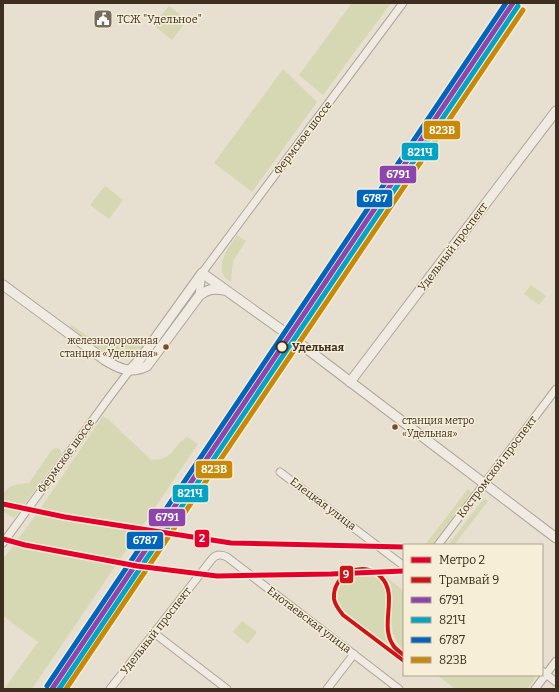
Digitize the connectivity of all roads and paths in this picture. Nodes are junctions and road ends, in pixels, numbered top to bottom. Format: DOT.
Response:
graph roads {
  1 [pos="404,3"];
  2 [pos="556,111"];
  3 [pos="202,273"];
  4 [pos="3,285"];
  5 [pos="224,290"];
  6 [pos="199,296"];
  7 [pos="130,370"];
  8 [pos="350,382"];
  9 [pos="556,388"];
  10 [pos="280,472"];
  11 [pos="484,484"];
  12 [pos="556,538"];
  13 [pos="3,543"];
  14 [pos="439,544"];
  15 [pos="217,555"];
  16 [pos="403,565"];
  17 [pos="154,633"];
  18 [pos="354,654"];
  19 [pos="556,661"];
  20 [pos="544,672"];
  21 [pos="542,676"];
  22 [pos="556,682"];
  23 [pos="110,689"];
  24 [pos="227,689"];
  25 [pos="327,689"];
  26 [pos="399,689"];
  27 [pos="535,689"];
  1 -- 3 [label="street, Фермское шоссе"];
  2 -- 8 [label="street, Удельный проспект"];
  3 -- 5 [label="street"];
  3 -- 6 [label="street, Фермское шоссе"];
  3 -- 7 [label="street, Фермское шоссе"];
  4 -- 7 [label="street"];
  5 -- 6 [label="street"];
  5 -- 8 [label="street"];
  6 -- 7 [label="street, Фермское шоссе"];
  7 -- 13 [label="street, Фермское шоссе"];
  8 -- 11 [label="street"];
  9 -- 11 [label="street, Костромской проспект"];
  10 -- 16 [label="street, Елецкая улица"];
  11 -- 12 [label="street"];
  11 -- 14 [label="street, Костромской проспект"];
  15 -- 17 [label="street, Удельный проспект"];
  15 -- 18 [label="street, Енотаевская улица"];
  17 -- 23 [label="street, Удельный проспект"];
  17 -- 24 [label="street"];
  18 -- 25 [label="street"];
  18 -- 26 [label="street, Енотаевская улица"];
  19 -- 20 [label="street"];
  20 -- 22 [label="street"];
  21 -- 27 [label="street"];
}
